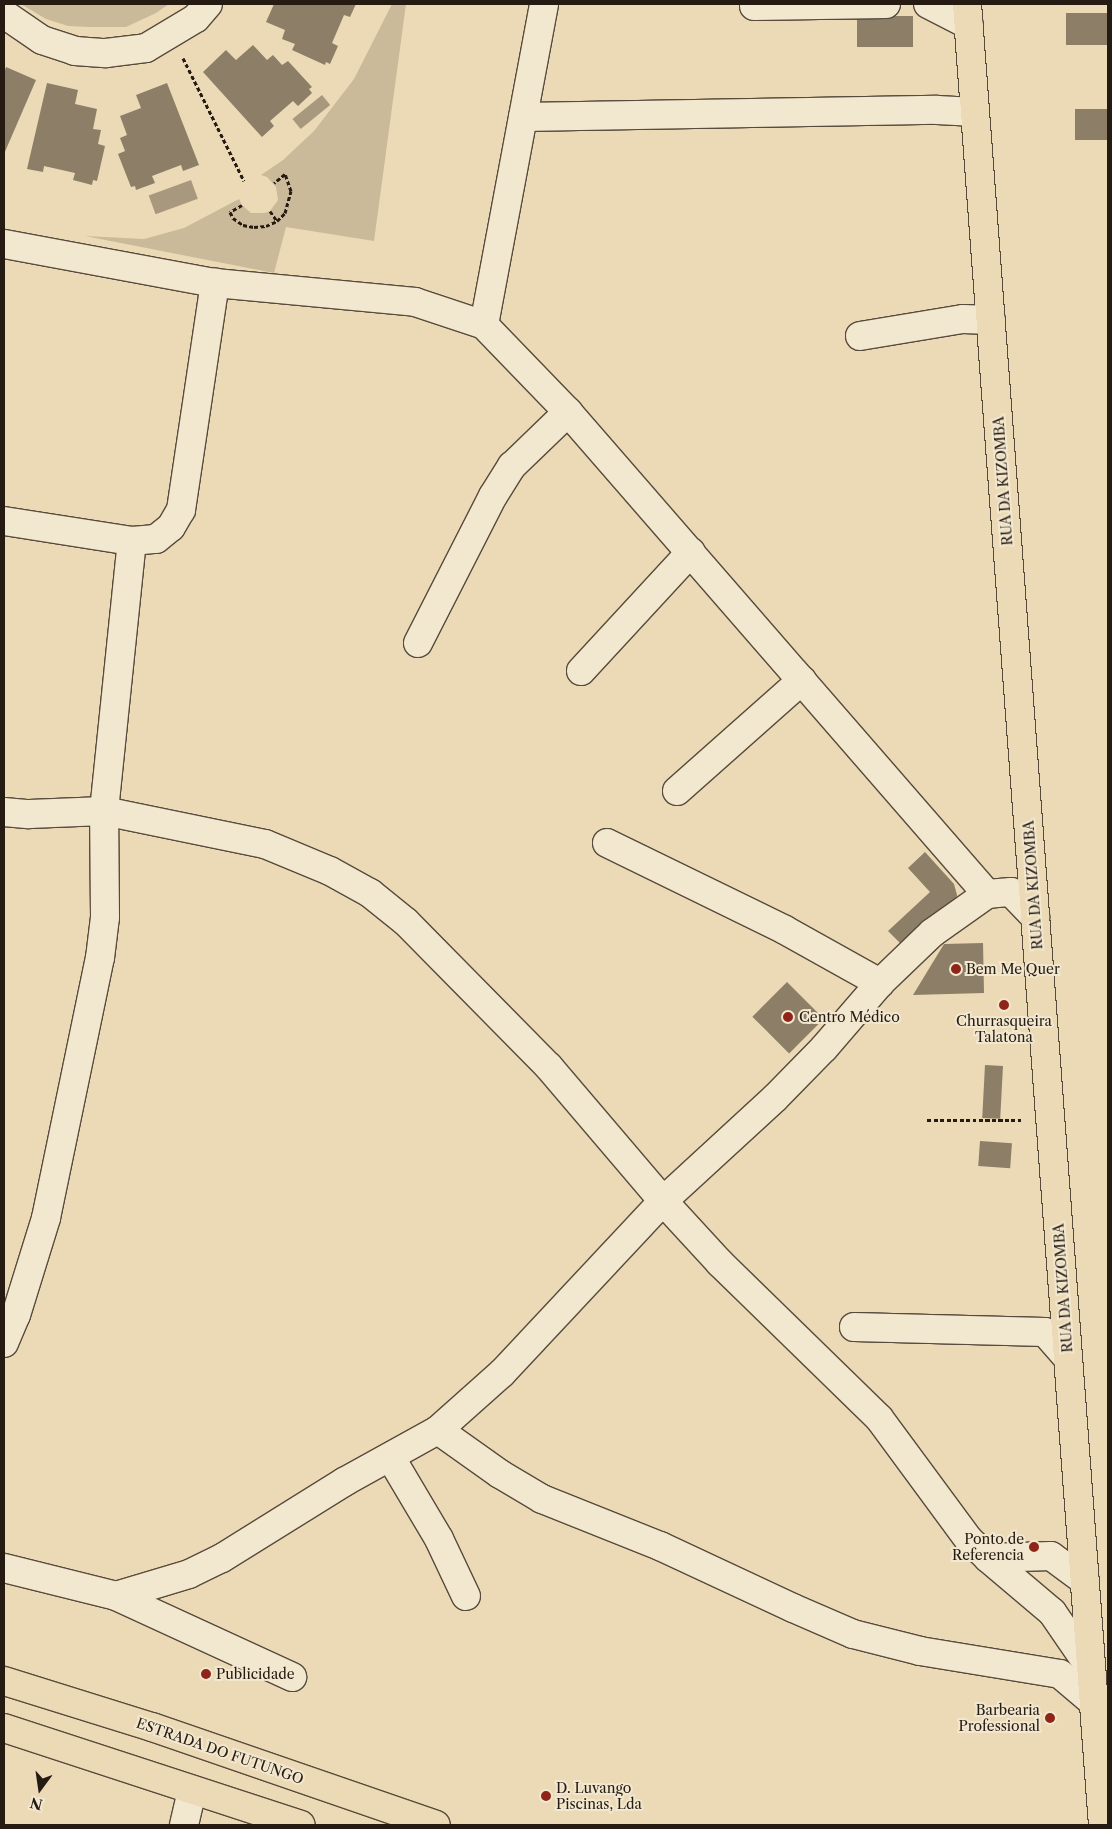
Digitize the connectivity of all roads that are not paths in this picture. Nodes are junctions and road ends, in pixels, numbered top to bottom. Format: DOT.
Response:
graph roads {
  1 [pos="208,4"];
  2 [pos="544,4"];
  3 [pos="886,4"];
  4 [pos="928,4"];
  5 [pos="754,6"];
  6 [pos="4,14"];
  7 [pos="968,14"];
  8 [pos="975,112"];
  9 [pos="522,117"];
  10 [pos="4,244"];
  11 [pos="215,283"];
  12 [pos="991,320"];
  13 [pos="484,325"];
  14 [pos="860,336"];
  15 [pos="568,412"];
  16 [pos="4,521"];
  17 [pos="132,541"];
  18 [pos="691,552"];
  19 [pos="418,643"];
  20 [pos="582,671"];
  21 [pos="802,680"];
  22 [pos="677,792"];
  23 [pos="104,811"];
  24 [pos="4,812"];
  25 [pos="607,843"];
  26 [pos="987,894"];
  27 [pos="1035,917"];
  28 [pos="880,983"];
  29 [pos="663,1201"];
  30 [pos="854,1327"];
  31 [pos="4,1343"];
  32 [pos="1068,1358"];
  33 [pos="438,1430"];
  34 [pos="391,1458"];
  35 [pos="988,1558"];
  36 [pos="4,1568"];
  37 [pos="1084,1581"];
  38 [pos="116,1596"];
  39 [pos="466,1596"];
  40 [pos="1091,1668"];
  41 [pos="292,1678"];
  42 [pos="4,1681"];
  43 [pos="1094,1703"];
  44 [pos="4,1728"];
  45 [pos="192,1790"];
  46 [pos="184,1825"];
  47 [pos="301,1825"];
  48 [pos="436,1825"];
  49 [pos="1103,1825"];
  1 -- 6 [label="street"];
  2 -- 9 [label="street"];
  3 -- 5 [label="street"];
  4 -- 7 [label="street"];
  7 -- 8 [label="main road, RUA DA KIZOMBA"];
  8 -- 9 [label="street"];
  8 -- 12 [label="main road, RUA DA KIZOMBA"];
  9 -- 13 [label="street"];
  10 -- 11 [label="street"];
  11 -- 13 [label="street"];
  11 -- 17 [label="street"];
  12 -- 14 [label="street"];
  12 -- 27 [label="main road, RUA DA KIZOMBA"];
  13 -- 15 [label="street"];
  15 -- 18 [label="street"];
  15 -- 19 [label="street"];
  16 -- 17 [label="street"];
  17 -- 23 [label="street"];
  18 -- 20 [label="street"];
  18 -- 21 [label="street"];
  21 -- 22 [label="street"];
  21 -- 26 [label="street"];
  23 -- 24 [label="street"];
  23 -- 29 [label="street"];
  23 -- 31 [label="street"];
  25 -- 28 [label="street"];
  26 -- 27 [label="street"];
  26 -- 28 [label="street"];
  27 -- 32 [label="main road, RUA DA KIZOMBA"];
  28 -- 29 [label="street"];
  29 -- 33 [label="street"];
  29 -- 35 [label="street"];
  30 -- 32 [label="street"];
  32 -- 37 [label="main road, RUA DA KIZOMBA"];
  33 -- 34 [label="street"];
  33 -- 43 [label="street"];
  34 -- 38 [label="street"];
  34 -- 39 [label="street"];
  35 -- 37 [label="street"];
  35 -- 40 [label="street"];
  36 -- 38 [label="street"];
  37 -- 40 [label="main road, RUA DA KIZOMBA"];
  38 -- 41 [label="street"];
  40 -- 43 [label="main road, RUA DA KIZOMBA"];
  42 -- 48 [label="main road, ESTRADA DO FUTUNGO"];
  43 -- 49 [label="main road, RUA DA KIZOMBA"];
  44 -- 45 [label="main road"];
  45 -- 46 [label="street"];
  45 -- 47 [label="main road"];
}
